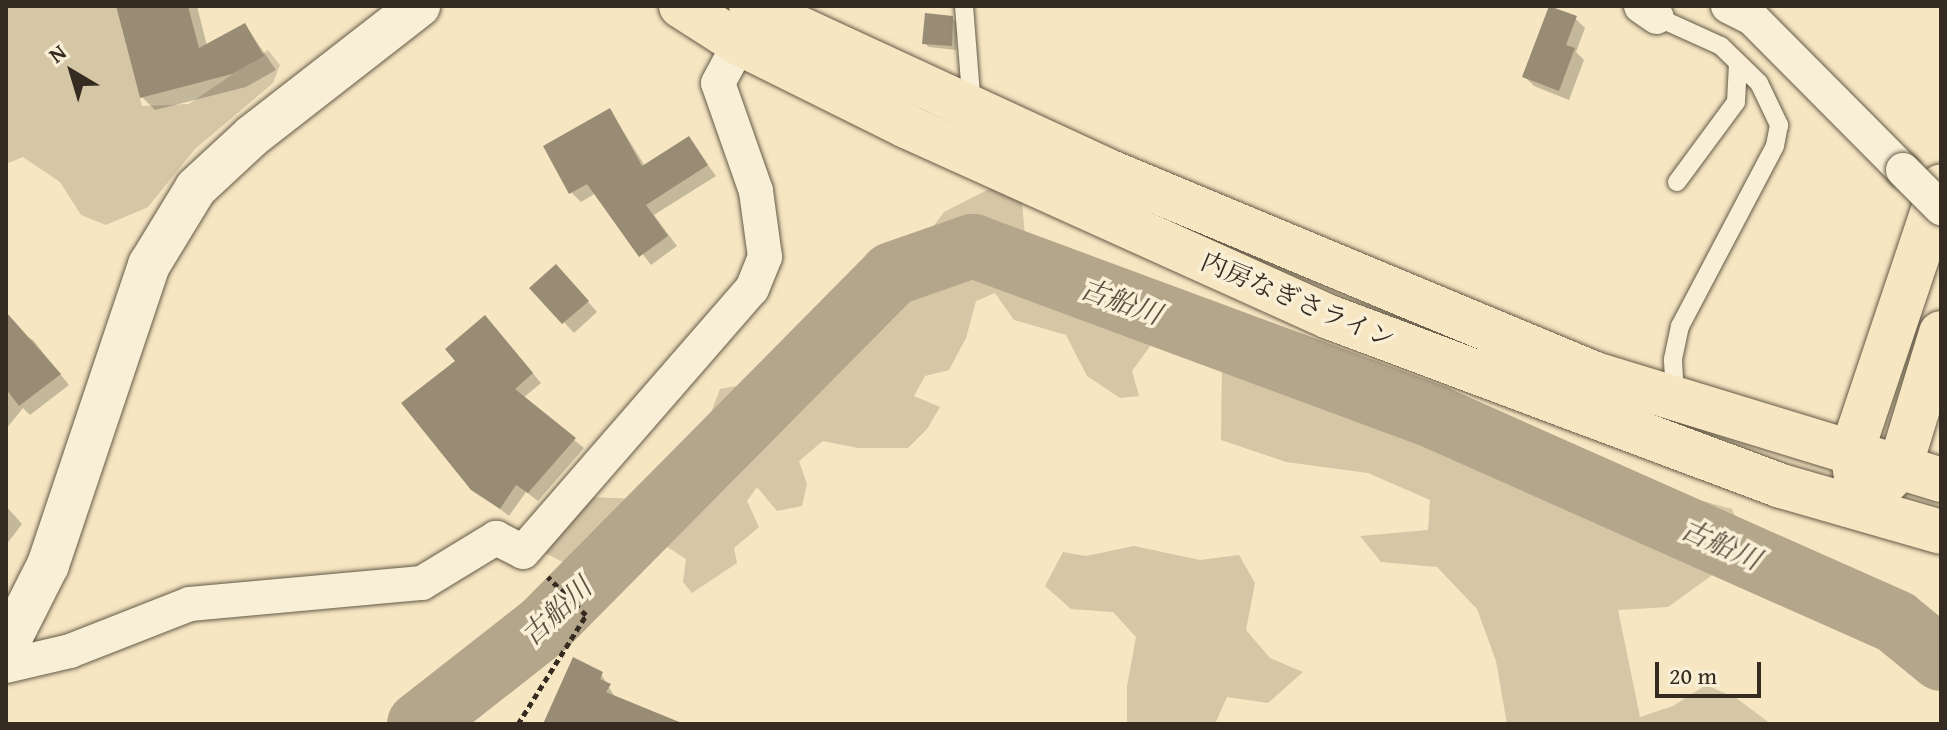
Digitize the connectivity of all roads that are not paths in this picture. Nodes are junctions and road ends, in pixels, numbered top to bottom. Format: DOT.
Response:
graph roads {
  1 [pos="419,6"];
  2 [pos="681,6"];
  3 [pos="964,6"];
  4 [pos="1728,6"];
  5 [pos="1649,11"];
  6 [pos="749,20"];
  7 [pos="1738,63"];
  8 [pos="972,109"];
  9 [pos="1922,179"];
  10 [pos="1677,182"];
  11 [pos="1941,208"];
  12 [pos="1941,333"];
  13 [pos="1675,398"];
  14 [pos="1852,451"];
  15 [pos="1900,467"];
  16 [pos="1941,480"];
  17 [pos="1861,508"];
  18 [pos="1941,532"];
  19 [pos="6,648"];
  20 [pos="6,666"];
  1 -- 19 [label="street"];
  2 -- 6 [label="highway, 内房なぎさライン"];
  3 -- 8 [label="lane"];
  4 -- 9 [label="street"];
  5 -- 7 [label="lane"];
  6 -- 8 [label="highway, 内房なぎさライン"];
  6 -- 17 [label="highway, 内房なぎさライン"];
  6 -- 20 [label="street"];
  7 -- 10 [label="lane"];
  7 -- 13 [label="lane"];
  8 -- 13 [label="highway, 内房なぎさライン"];
  9 -- 11 [label="street, bridge"];
  9 -- 14 [label="highway"];
  12 -- 15 [label="highway"];
  13 -- 14 [label="highway, 内房なぎさライン"];
  14 -- 15 [label="highway, 内房なぎさライン"];
  14 -- 17 [label="highway"];
  15 -- 16 [label="highway, 内房なぎさライン"];
  15 -- 17 [label="highway"];
  17 -- 18 [label="highway, 内房なぎさライン"];
}
